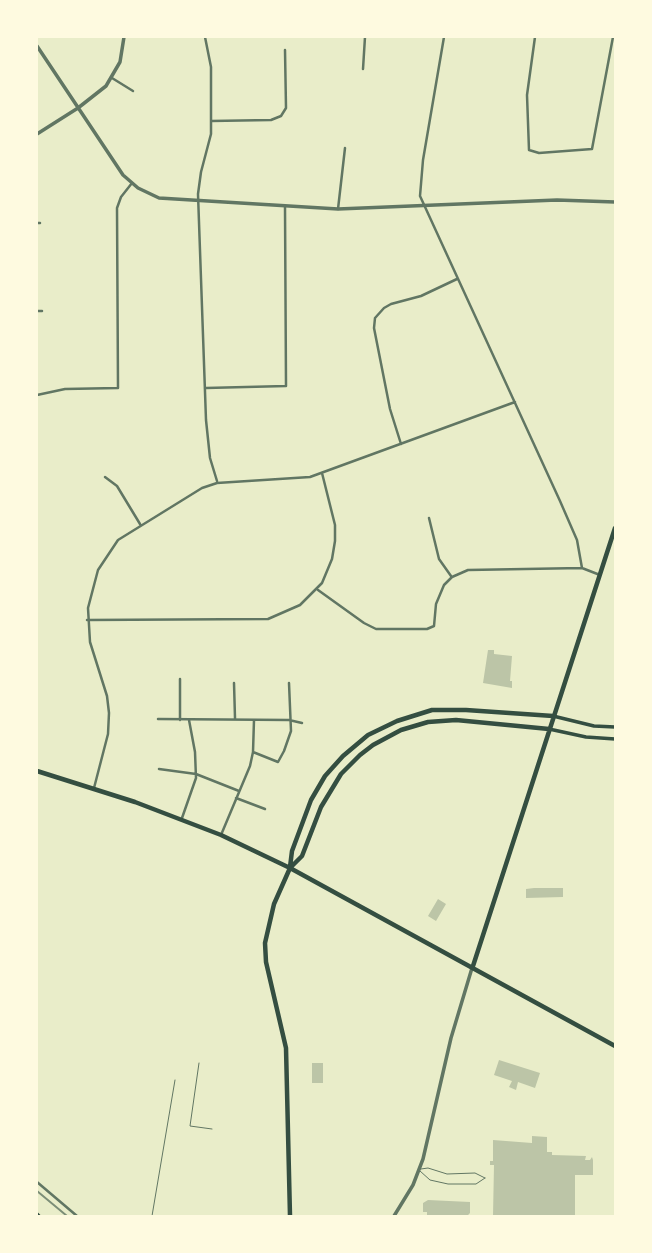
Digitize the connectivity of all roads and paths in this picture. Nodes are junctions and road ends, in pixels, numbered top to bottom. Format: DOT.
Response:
graph roads {
  1 [pos="124,37"];
  2 [pos="205,37"];
  3 [pos="365,37"];
  4 [pos="444,37"];
  5 [pos="535,37"];
  6 [pos="613,37"];
  7 [pos="37,46"];
  8 [pos="285,50"];
  9 [pos="363,69"];
  10 [pos="112,78"];
  11 [pos="134,91"];
  12 [pos="78,108"];
  13 [pos="211,121"];
  14 [pos="37,134"];
  15 [pos="345,148"];
  16 [pos="132,184"];
  17 [pos="199,202"];
  18 [pos="615,202"];
  19 [pos="423,206"];
  20 [pos="285,207"];
  21 [pos="338,209"];
  22 [pos="457,279"];
  23 [pos="205,388"];
  24 [pos="37,395"];
  25 [pos="515,402"];
  26 [pos="401,444"];
  27 [pos="322,473"];
  28 [pos="105,477"];
  29 [pos="217,482"];
  30 [pos="429,518"];
  31 [pos="141,525"];
  32 [pos="615,528"];
  33 [pos="582,568"];
  34 [pos="600,575"];
  35 [pos="452,577"];
  36 [pos="318,590"];
  37 [pos="87,620"];
  38 [pos="180,679"];
  39 [pos="234,683"];
  40 [pos="289,683"];
  41 [pos="553,716"];
  42 [pos="158,719"];
  43 [pos="180,720"];
  44 [pos="189,720"];
  45 [pos="235,720"];
  46 [pos="254,720"];
  47 [pos="289,720"];
  48 [pos="302,723"];
  49 [pos="615,727"];
  50 [pos="549,729"];
  51 [pos="615,739"];
  52 [pos="253,752"];
  53 [pos="159,769"];
  54 [pos="37,771"];
  55 [pos="196,775"];
  56 [pos="94,788"];
  57 [pos="239,792"];
  58 [pos="236,798"];
  59 [pos="265,809"];
  60 [pos="182,819"];
  61 [pos="221,835"];
  62 [pos="290,868"];
  63 [pos="473,966"];
  64 [pos="615,1046"];
  65 [pos="199,1063"];
  66 [pos="175,1080"];
  67 [pos="212,1129"];
  68 [pos="419,1169"];
  69 [pos="37,1182"];
  70 [pos="77,1216"];
  71 [pos="152,1216"];
  72 [pos="290,1216"];
  73 [pos="394,1216"];
  1 -- 10 [label="street"];
  2 -- 13 [label="street"];
  3 -- 9 [label="street"];
  4 -- 19 [label="street"];
  5 -- 6 [label="street"];
  7 -- 12 [label="street"];
  8 -- 13 [label="street"];
  10 -- 11 [label="street"];
  10 -- 12 [label="street"];
  12 -- 14 [label="street"];
  12 -- 16 [label="street"];
  13 -- 17 [label="street"];
  15 -- 21 [label="street"];
  16 -- 17 [label="street"];
  16 -- 24 [label="street"];
  17 -- 20 [label="street"];
  17 -- 23 [label="street"];
  18 -- 19 [label="street"];
  19 -- 21 [label="street"];
  19 -- 22 [label="street"];
  20 -- 21 [label="street"];
  20 -- 23 [label="street"];
  22 -- 25 [label="street"];
  22 -- 26 [label="street"];
  23 -- 29 [label="street"];
  25 -- 26 [label="street"];
  25 -- 33 [label="street"];
  26 -- 27 [label="street"];
  27 -- 29 [label="street"];
  27 -- 36 [label="street"];
  28 -- 31 [label="street"];
  29 -- 31 [label="street"];
  30 -- 35 [label="street"];
  31 -- 37 [label="street"];
  32 -- 34 [label="main road"];
  33 -- 34 [label="street"];
  33 -- 35 [label="street"];
  34 -- 41 [label="main road"];
  35 -- 36 [label="street"];
  36 -- 37 [label="street"];
  37 -- 56 [label="street"];
  38 -- 43 [label="street"];
  39 -- 45 [label="street"];
  40 -- 47 [label="street"];
  41 -- 49 [label="main road"];
  41 -- 50 [label="main road"];
  41 -- 62 [label="main road"];
  42 -- 43 [label="street"];
  43 -- 44 [label="street"];
  44 -- 45 [label="street"];
  44 -- 55 [label="street"];
  45 -- 46 [label="street"];
  46 -- 47 [label="street"];
  46 -- 52 [label="street"];
  47 -- 48 [label="street"];
  47 -- 52 [label="street"];
  50 -- 51 [label="main road"];
  50 -- 62 [label="main road"];
  50 -- 63 [label="main road"];
  52 -- 57 [label="street"];
  53 -- 55 [label="street"];
  54 -- 56 [label="main road"];
  55 -- 57 [label="street"];
  55 -- 60 [label="street"];
  56 -- 60 [label="main road"];
  57 -- 58 [label="street"];
  58 -- 59 [label="street"];
  58 -- 61 [label="street"];
  60 -- 61 [label="main road"];
  61 -- 62 [label="main road"];
  62 -- 63 [label="main road"];
  62 -- 72 [label="main road"];
  63 -- 64 [label="main road"];
  63 -- 68 [label="street"];
  65 -- 67 [label="lane"];
  66 -- 71 [label="lane"];
  68 -- 68 [label="lane"];
  68 -- 73 [label="street"];
  69 -- 70 [label="street"];
}
